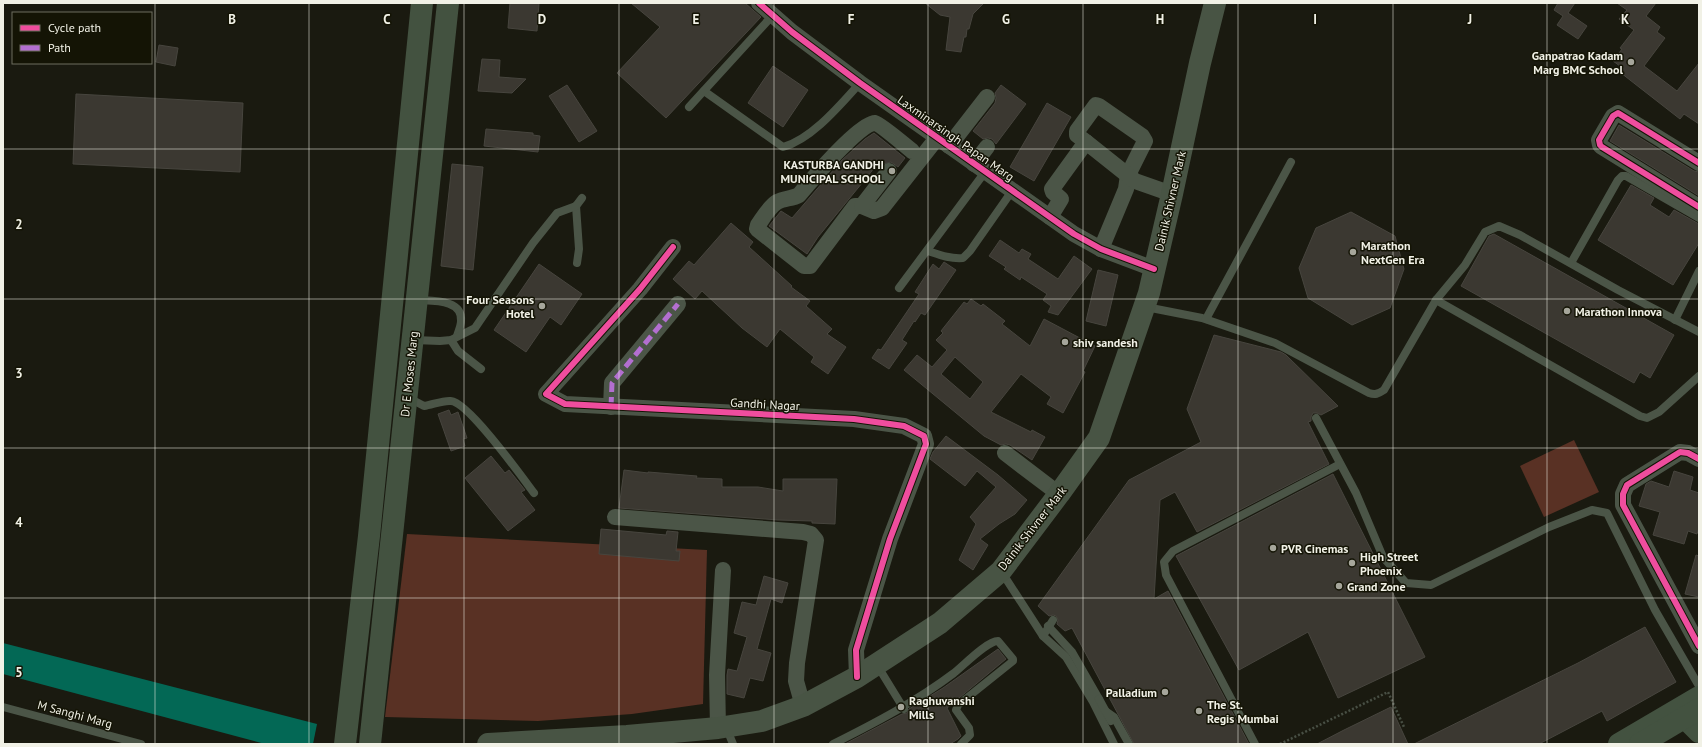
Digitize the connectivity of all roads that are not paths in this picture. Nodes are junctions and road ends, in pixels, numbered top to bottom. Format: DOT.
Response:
graph roads {
  1 [pos="422,3"];
  2 [pos="448,3"];
  3 [pos="759,3"];
  4 [pos="1215,3"];
  5 [pos="773,15"];
  6 [pos="860,83"];
  7 [pos="704,91"];
  8 [pos="987,97"];
  9 [pos="689,107"];
  10 [pos="937,138"];
  11 [pos="1086,142"];
  12 [pos="987,147"];
  13 [pos="1292,162"];
  14 [pos="1699,163"];
  15 [pos="979,168"];
  16 [pos="889,171"];
  17 [pos="1128,175"];
  18 [pos="1012,191"];
  19 [pos="1172,194"];
  20 [pos="402,198"];
  21 [pos="582,198"];
  22 [pos="427,202"];
  23 [pos="576,206"];
  24 [pos="862,206"];
  25 [pos="1699,206"];
  26 [pos="1050,217"];
  27 [pos="1699,218"];
  28 [pos="673,247"];
  29 [pos="1101,248"];
  30 [pos="928,250"];
  31 [pos="577,263"];
  32 [pos="1571,263"];
  33 [pos="1154,269"];
  34 [pos="1699,272"];
  35 [pos="899,288"];
  36 [pos="417,300"];
  37 [pos="1436,300"];
  38 [pos="678,304"];
  39 [pos="1144,307"];
  40 [pos="1206,319"];
  41 [pos="1675,320"];
  42 [pos="1699,332"];
  43 [pos="454,338"];
  44 [pos="413,340"];
  45 [pos="481,368"];
  46 [pos="1699,376"];
  47 [pos="407,396"];
  48 [pos="611,407"];
  49 [pos="1316,418"];
  50 [pos="1004,453"];
  51 [pos="1699,459"];
  52 [pos="1340,464"];
  53 [pos="534,493"];
  54 [pos="1059,494"];
  55 [pos="615,517"];
  56 [pos="369,536"];
  57 [pos="392,540"];
  58 [pos="723,570"];
  59 [pos="1001,571"];
  60 [pos="1692,620"];
  61 [pos="1043,636"];
  62 [pos="1699,646"];
  63 [pos="877,665"];
  64 [pos="857,677"];
  65 [pos="1697,698"];
  66 [pos="1092,702"];
  67 [pos="803,706"];
  68 [pos="3,707"];
  69 [pos="904,709"];
  70 [pos="1699,722"];
  71 [pos="1699,732"];
  72 [pos="726,733"];
  73 [pos="1699,738"];
  74 [pos="141,744"];
  75 [pos="345,744"];
  76 [pos="370,744"];
  77 [pos="488,744"];
  78 [pos="833,744"];
  79 [pos="960,744"];
  80 [pos="1114,744"];
  81 [pos="1124,744"];
  82 [pos="1129,744"];
  83 [pos="1255,744"];
  84 [pos="1620,744"];
  85 [pos="1640,744"];
  86 [pos="1663,744"];
  87 [pos="1689,744"];
  1 -- 20 [label="main road, Dr E Moses Marg"];
  2 -- 22 [label="main road, Dr E Moses Marg"];
  3 -- 5 [label="street, Laxminarsingh Papan Marg"];
  4 -- 19 [label="main road, Dainik Shivner Mark"];
  5 -- 6 [label="street, Laxminarsingh Papan Marg"];
  5 -- 7 [label="lane"];
  6 -- 7 [label="lane"];
  6 -- 10 [label="street, Laxminarsingh Papan Marg"];
  7 -- 9 [label="lane"];
  8 -- 10 [label="street"];
  10 -- 15 [label="street, Laxminarsingh Papan Marg"];
  10 -- 24 [label="street"];
  10 -- 24 [label="street"];
  11 -- 17 [label="street"];
  11 -- 17 [label="street"];
  11 -- 26 [label="street"];
  12 -- 15 [label="street"];
  13 -- 40 [label="lane"];
  14 -- 25 [label="street"];
  15 -- 18 [label="street, Laxminarsingh Papan Marg"];
  15 -- 30 [label="lane"];
  16 -- 24 [label="street"];
  17 -- 19 [label="street"];
  17 -- 29 [label="street"];
  18 -- 26 [label="street, Laxminarsingh Papan Marg"];
  18 -- 30 [label="lane"];
  19 -- 33 [label="main road, Dainik Shivner Mark"];
  20 -- 22 [label="main road"];
  20 -- 56 [label="main road, Dr E Moses Marg"];
  21 -- 23 [label="lane"];
  22 -- 36 [label="main road, Dr E Moses Marg"];
  23 -- 31 [label="lane"];
  23 -- 43 [label="lane"];
  26 -- 29 [label="street, Laxminarsingh Papan Marg"];
  27 -- 32 [label="lane"];
  28 -- 48 [label="street, Gandhi Nagar"];
  29 -- 33 [label="street, Laxminarsingh Papan Marg"];
  30 -- 35 [label="lane"];
  32 -- 37 [label="lane"];
  32 -- 41 [label="lane"];
  33 -- 39 [label="main road, Dainik Shivner Mark"];
  34 -- 41 [label="lane"];
  36 -- 43 [label="lane"];
  36 -- 44 [label="main road, Dr E Moses Marg"];
  37 -- 40 [label="lane"];
  37 -- 46 [label="lane"];
  38 -- 48 [label="street"];
  39 -- 40 [label="lane"];
  39 -- 54 [label="main road, Dainik Shivner Mark"];
  41 -- 42 [label="lane"];
  43 -- 44 [label="lane"];
  43 -- 45 [label="lane"];
  44 -- 47 [label="main road, Dr E Moses Marg"];
  47 -- 53 [label="lane"];
  47 -- 57 [label="main road, Dr E Moses Marg"];
  48 -- 64 [label="street, Gandhi Nagar"];
  49 -- 52 [label="lane"];
  50 -- 54 [label="street"];
  51 -- 60 [label="street"];
  52 -- 65 [label="lane"];
  52 -- 83 [label="lane"];
  54 -- 59 [label="main road, Dainik Shivner Mark"];
  55 -- 67 [label="street"];
  56 -- 57 [label="main road"];
  56 -- 75 [label="main road, Dr E Moses Marg"];
  57 -- 76 [label="main road, Dr E Moses Marg"];
  58 -- 72 [label="street"];
  59 -- 61 [label="lane"];
  59 -- 63 [label="main road, Dainik Shivner Mark"];
  60 -- 62 [label="street"];
  61 -- 66 [label="lane"];
  61 -- 81 [label="lane, bridge"];
  63 -- 64 [label="main road, Dainik Shivner Mark"];
  63 -- 69 [label="lane"];
  64 -- 67 [label="main road, Dainik Shivner Mark"];
  65 -- 71 [label="main road"];
  65 -- 84 [label="main road"];
  65 -- 85 [label="main road, bridge"];
  66 -- 80 [label="lane"];
  66 -- 82 [label="lane"];
  67 -- 72 [label="main road, Dainik Shivner Mark"];
  68 -- 74 [label="lane, M Sanghi Marg"];
  69 -- 78 [label="lane"];
  69 -- 79 [label="lane"];
  70 -- 86 [label="main road"];
  72 -- 77 [label="main road, Dainik Shivner Mark"];
  73 -- 87 [label="main road"];
}
